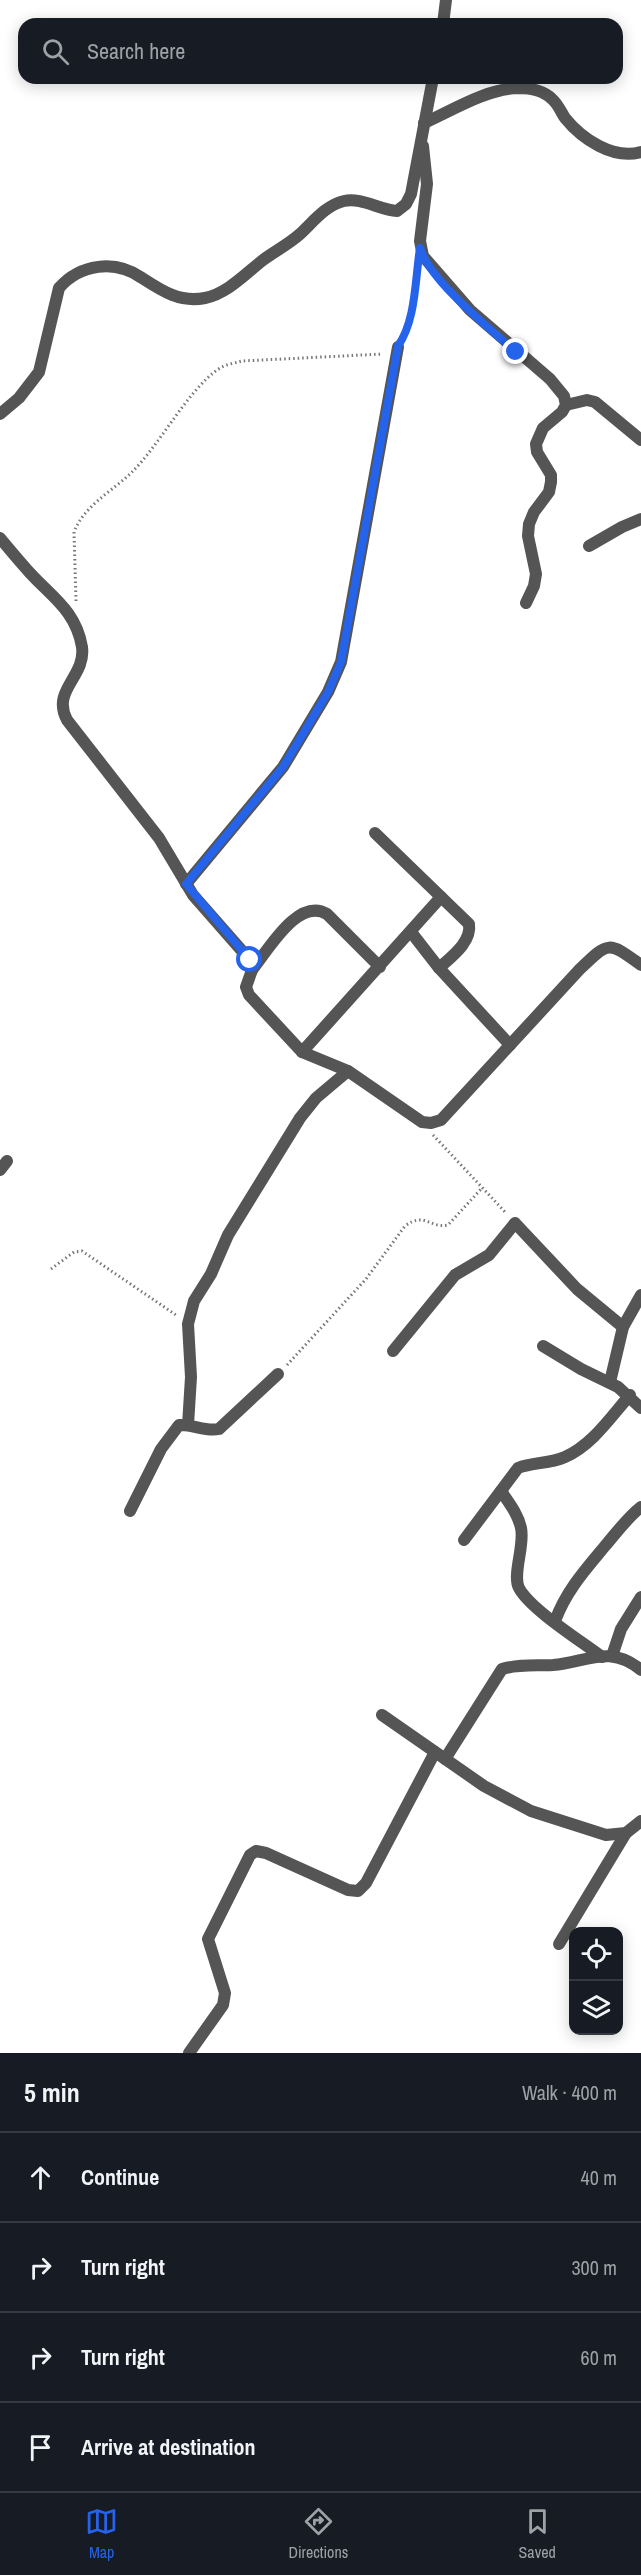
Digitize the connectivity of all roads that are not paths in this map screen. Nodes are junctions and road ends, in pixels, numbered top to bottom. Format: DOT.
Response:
graph roads {
  1 [pos="446,0"];
  2 [pos="444,18"];
  3 [pos="432,84"];
  4 [pos="423,128"];
  5 [pos="639,153"];
  6 [pos="398,346"];
  7 [pos="566,405"];
  8 [pos="0,414"];
  9 [pos="641,440"];
  10 [pos="641,519"];
  11 [pos="0,538"];
  12 [pos="589,546"];
  13 [pos="526,603"];
  14 [pos="375,833"];
  15 [pos="186,884"];
  16 [pos="441,897"];
  17 [pos="411,932"];
  18 [pos="641,965"];
  19 [pos="380,967"];
  20 [pos="439,968"];
  21 [pos="252,970"];
  22 [pos="510,1045"];
  23 [pos="302,1052"];
  24 [pos="348,1071"];
  25 [pos="641,1295"];
  26 [pos="623,1327"];
  27 [pos="543,1346"];
  28 [pos="393,1351"];
  29 [pos="278,1374"];
  30 [pos="610,1382"];
  31 [pos="630,1395"];
  32 [pos="641,1408"];
  33 [pos="188,1425"];
  34 [pos="501,1491"];
  35 [pos="641,1507"];
  36 [pos="130,1511"];
  37 [pos="464,1540"];
  38 [pos="641,1597"];
  39 [pos="555,1621"];
  40 [pos="607,1656"];
  41 [pos="641,1670"];
  42 [pos="382,1715"];
  43 [pos="440,1756"];
  44 [pos="641,1821"];
  45 [pos="626,1833"];
  46 [pos="559,1944"];
  47 [pos="189,2053"];
  1 -- 2 [label="street"];
  3 -- 4 [label="street"];
  4 -- 5 [label="street"];
  4 -- 7 [label="street"];
  4 -- 8 [label="street"];
  6 -- 15 [label="street"];
  7 -- 9 [label="street"];
  7 -- 13 [label="street"];
  10 -- 12 [label="street"];
  11 -- 15 [label="street"];
  14 -- 16 [label="street"];
  15 -- 21 [label="street"];
  16 -- 17 [label="street"];
  16 -- 20 [label="street"];
  17 -- 19 [label="street"];
  17 -- 20 [label="street"];
  18 -- 22 [label="street"];
  19 -- 21 [label="street"];
  19 -- 23 [label="street"];
  20 -- 22 [label="street"];
  21 -- 23 [label="street"];
  22 -- 24 [label="street"];
  23 -- 24 [label="street"];
  24 -- 33 [label="street"];
  25 -- 26 [label="street"];
  26 -- 28 [label="street"];
  26 -- 30 [label="street"];
  27 -- 30 [label="street"];
  29 -- 33 [label="street"];
  30 -- 31 [label="street"];
  31 -- 32 [label="street"];
  31 -- 34 [label="street"];
  33 -- 36 [label="street"];
  34 -- 37 [label="street"];
  34 -- 39 [label="street"];
  35 -- 39 [label="street"];
  38 -- 40 [label="street"];
  39 -- 40 [label="street"];
  40 -- 41 [label="street"];
  40 -- 43 [label="street"];
  42 -- 43 [label="street"];
  43 -- 45 [label="street"];
  43 -- 47 [label="street"];
  44 -- 45 [label="street"];
  45 -- 46 [label="street"];
}
